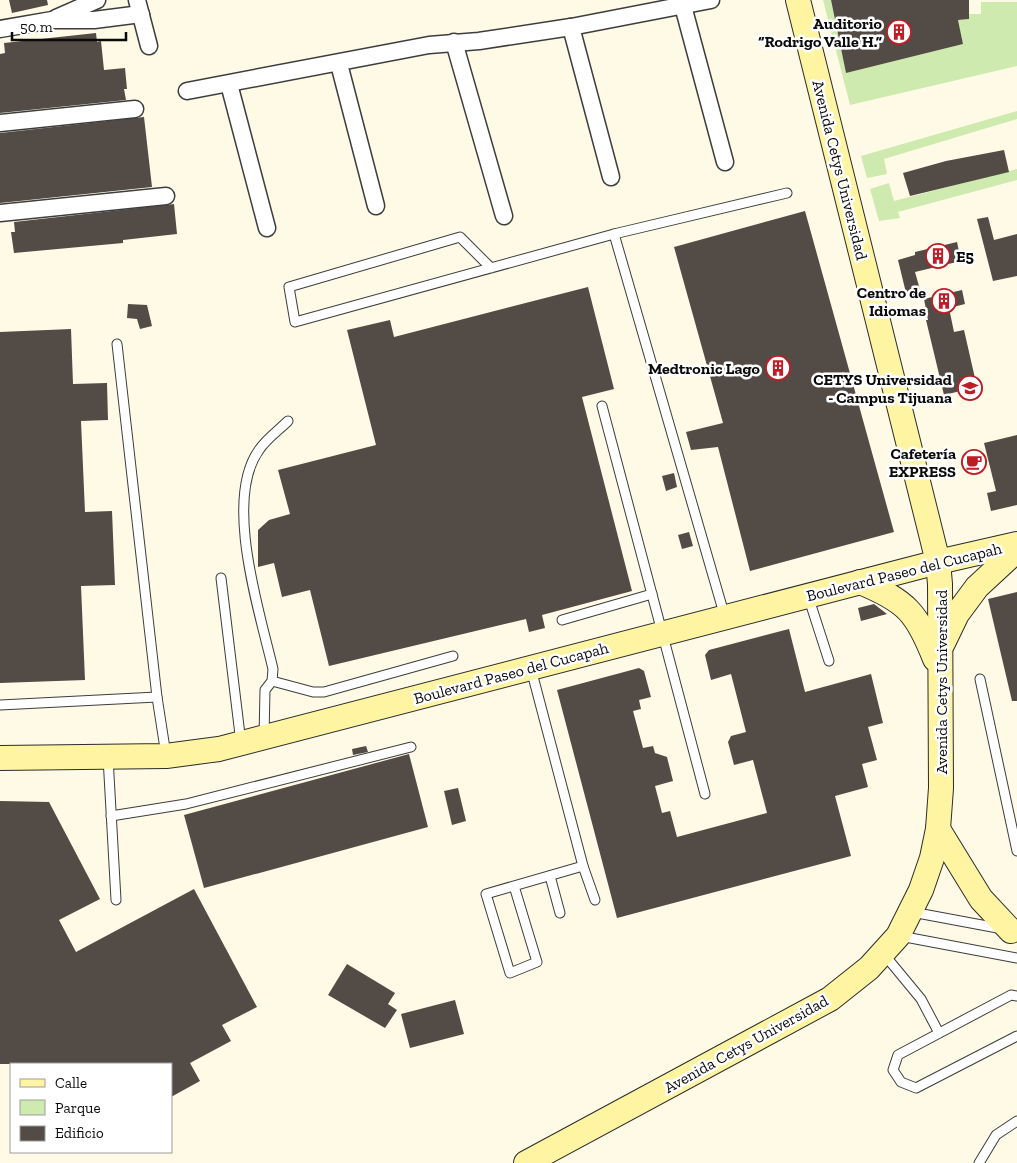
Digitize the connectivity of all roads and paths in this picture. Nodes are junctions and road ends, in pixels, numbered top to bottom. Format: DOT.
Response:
graph roads {
  1 [pos="97,0"];
  2 [pos="711,0"];
  3 [pos="798,0"];
  4 [pos="683,6"];
  5 [pos="139,7"];
  6 [pos="52,20"];
  7 [pos="571,27"];
  8 [pos="0,29"];
  9 [pos="454,42"];
  10 [pos="149,46"];
  11 [pos="338,64"];
  12 [pos="229,84"];
  13 [pos="187,91"];
  14 [pos="136,109"];
  15 [pos="0,123"];
  16 [pos="725,162"];
  17 [pos="611,177"];
  18 [pos="788,193"];
  19 [pos="166,196"];
  20 [pos="376,206"];
  21 [pos="0,213"];
  22 [pos="504,216"];
  23 [pos="267,228"];
  24 [pos="614,234"];
  25 [pos="491,268"];
  26 [pos="117,344"];
  27 [pos="602,406"];
  28 [pos="288,421"];
  29 [pos="1017,544"];
  30 [pos="1017,550"];
  31 [pos="938,562"];
  32 [pos="221,578"];
  33 [pos="860,582"];
  34 [pos="652,594"];
  35 [pos="808,596"];
  36 [pos="726,617"];
  37 [pos="562,620"];
  38 [pos="663,634"];
  39 [pos="454,656"];
  40 [pos="940,659"];
  41 [pos="829,660"];
  42 [pos="531,668"];
  43 [pos="980,679"];
  44 [pos="272,680"];
  45 [pos="157,696"];
  46 [pos="0,705"];
  47 [pos="264,737"];
  48 [pos="241,743"];
  49 [pos="411,747"];
  50 [pos="166,756"];
  51 [pos="108,757"];
  52 [pos="0,758"];
  53 [pos="705,794"];
  54 [pos="111,816"];
  55 [pos="938,829"];
  56 [pos="1017,851"];
  57 [pos="583,866"];
  58 [pos="550,876"];
  59 [pos="514,886"];
  60 [pos="116,900"];
  61 [pos="595,900"];
  62 [pos="910,912"];
  63 [pos="560,913"];
  64 [pos="1014,933"];
  65 [pos="890,944"];
  66 [pos="1017,958"];
  67 [pos="1017,996"];
  68 [pos="939,1033"];
  69 [pos="1017,1036"];
  70 [pos="1017,1120"];
  71 [pos="526,1163"];
  72 [pos="979,1163"];
  1 -- 6 [label="street"];
  2 -- 4 [label="street"];
  3 -- 31 [label="main road, Avenida Cetys Universidad"];
  4 -- 7 [label="street"];
  4 -- 16 [label="street"];
  5 -- 6 [label="street"];
  5 -- 10 [label="street"];
  6 -- 8 [label="street"];
  7 -- 9 [label="street"];
  7 -- 17 [label="street"];
  9 -- 11 [label="street"];
  9 -- 22 [label="street"];
  11 -- 12 [label="street"];
  11 -- 20 [label="street"];
  12 -- 13 [label="street"];
  12 -- 23 [label="street"];
  14 -- 15 [label="street"];
  18 -- 24 [label="lane"];
  19 -- 21 [label="street"];
  24 -- 25 [label="lane"];
  24 -- 36 [label="lane"];
  25 -- 25 [label="lane"];
  26 -- 45 [label="lane"];
  27 -- 34 [label="lane"];
  28 -- 44 [label="lane"];
  29 -- 31 [label="main road, Boulevard Paseo del Cucapah"];
  30 -- 40 [label="main road"];
  31 -- 33 [label="main road, Boulevard Paseo del Cucapah"];
  31 -- 40 [label="main road, Avenida Cetys Universidad"];
  32 -- 48 [label="lane"];
  33 -- 35 [label="main road, Boulevard Paseo del Cucapah"];
  33 -- 40 [label="main road"];
  34 -- 37 [label="lane"];
  34 -- 38 [label="lane"];
  35 -- 36 [label="main road, Boulevard Paseo del Cucapah"];
  35 -- 41 [label="lane"];
  36 -- 38 [label="main road, Boulevard Paseo del Cucapah"];
  38 -- 42 [label="main road, Boulevard Paseo del Cucapah"];
  38 -- 53 [label="lane"];
  39 -- 44 [label="lane"];
  40 -- 55 [label="main road, Avenida Cetys Universidad"];
  42 -- 47 [label="main road, Boulevard Paseo del Cucapah"];
  42 -- 57 [label="lane"];
  43 -- 56 [label="lane"];
  44 -- 47 [label="lane"];
  45 -- 46 [label="lane"];
  45 -- 50 [label="lane"];
  47 -- 48 [label="main road, Boulevard Paseo del Cucapah"];
  48 -- 50 [label="main road, Boulevard Paseo del Cucapah"];
  49 -- 54 [label="lane"];
  50 -- 51 [label="main road, Boulevard Paseo del Cucapah"];
  51 -- 52 [label="main road, Boulevard Paseo del Cucapah"];
  51 -- 54 [label="lane"];
  54 -- 60 [label="lane"];
  55 -- 62 [label="main road, Avenida Cetys Universidad"];
  55 -- 64 [label="main road"];
  57 -- 58 [label="lane"];
  57 -- 61 [label="lane"];
  58 -- 59 [label="lane"];
  58 -- 63 [label="lane"];
  59 -- 59 [label="lane"];
  62 -- 64 [label="lane"];
  62 -- 65 [label="main road, Avenida Cetys Universidad"];
  65 -- 66 [label="lane"];
  65 -- 68 [label="lane"];
  65 -- 71 [label="main road, Avenida Cetys Universidad"];
  67 -- 68 [label="lane"];
  68 -- 69 [label="lane"];
  70 -- 72 [label="lane"];
}
